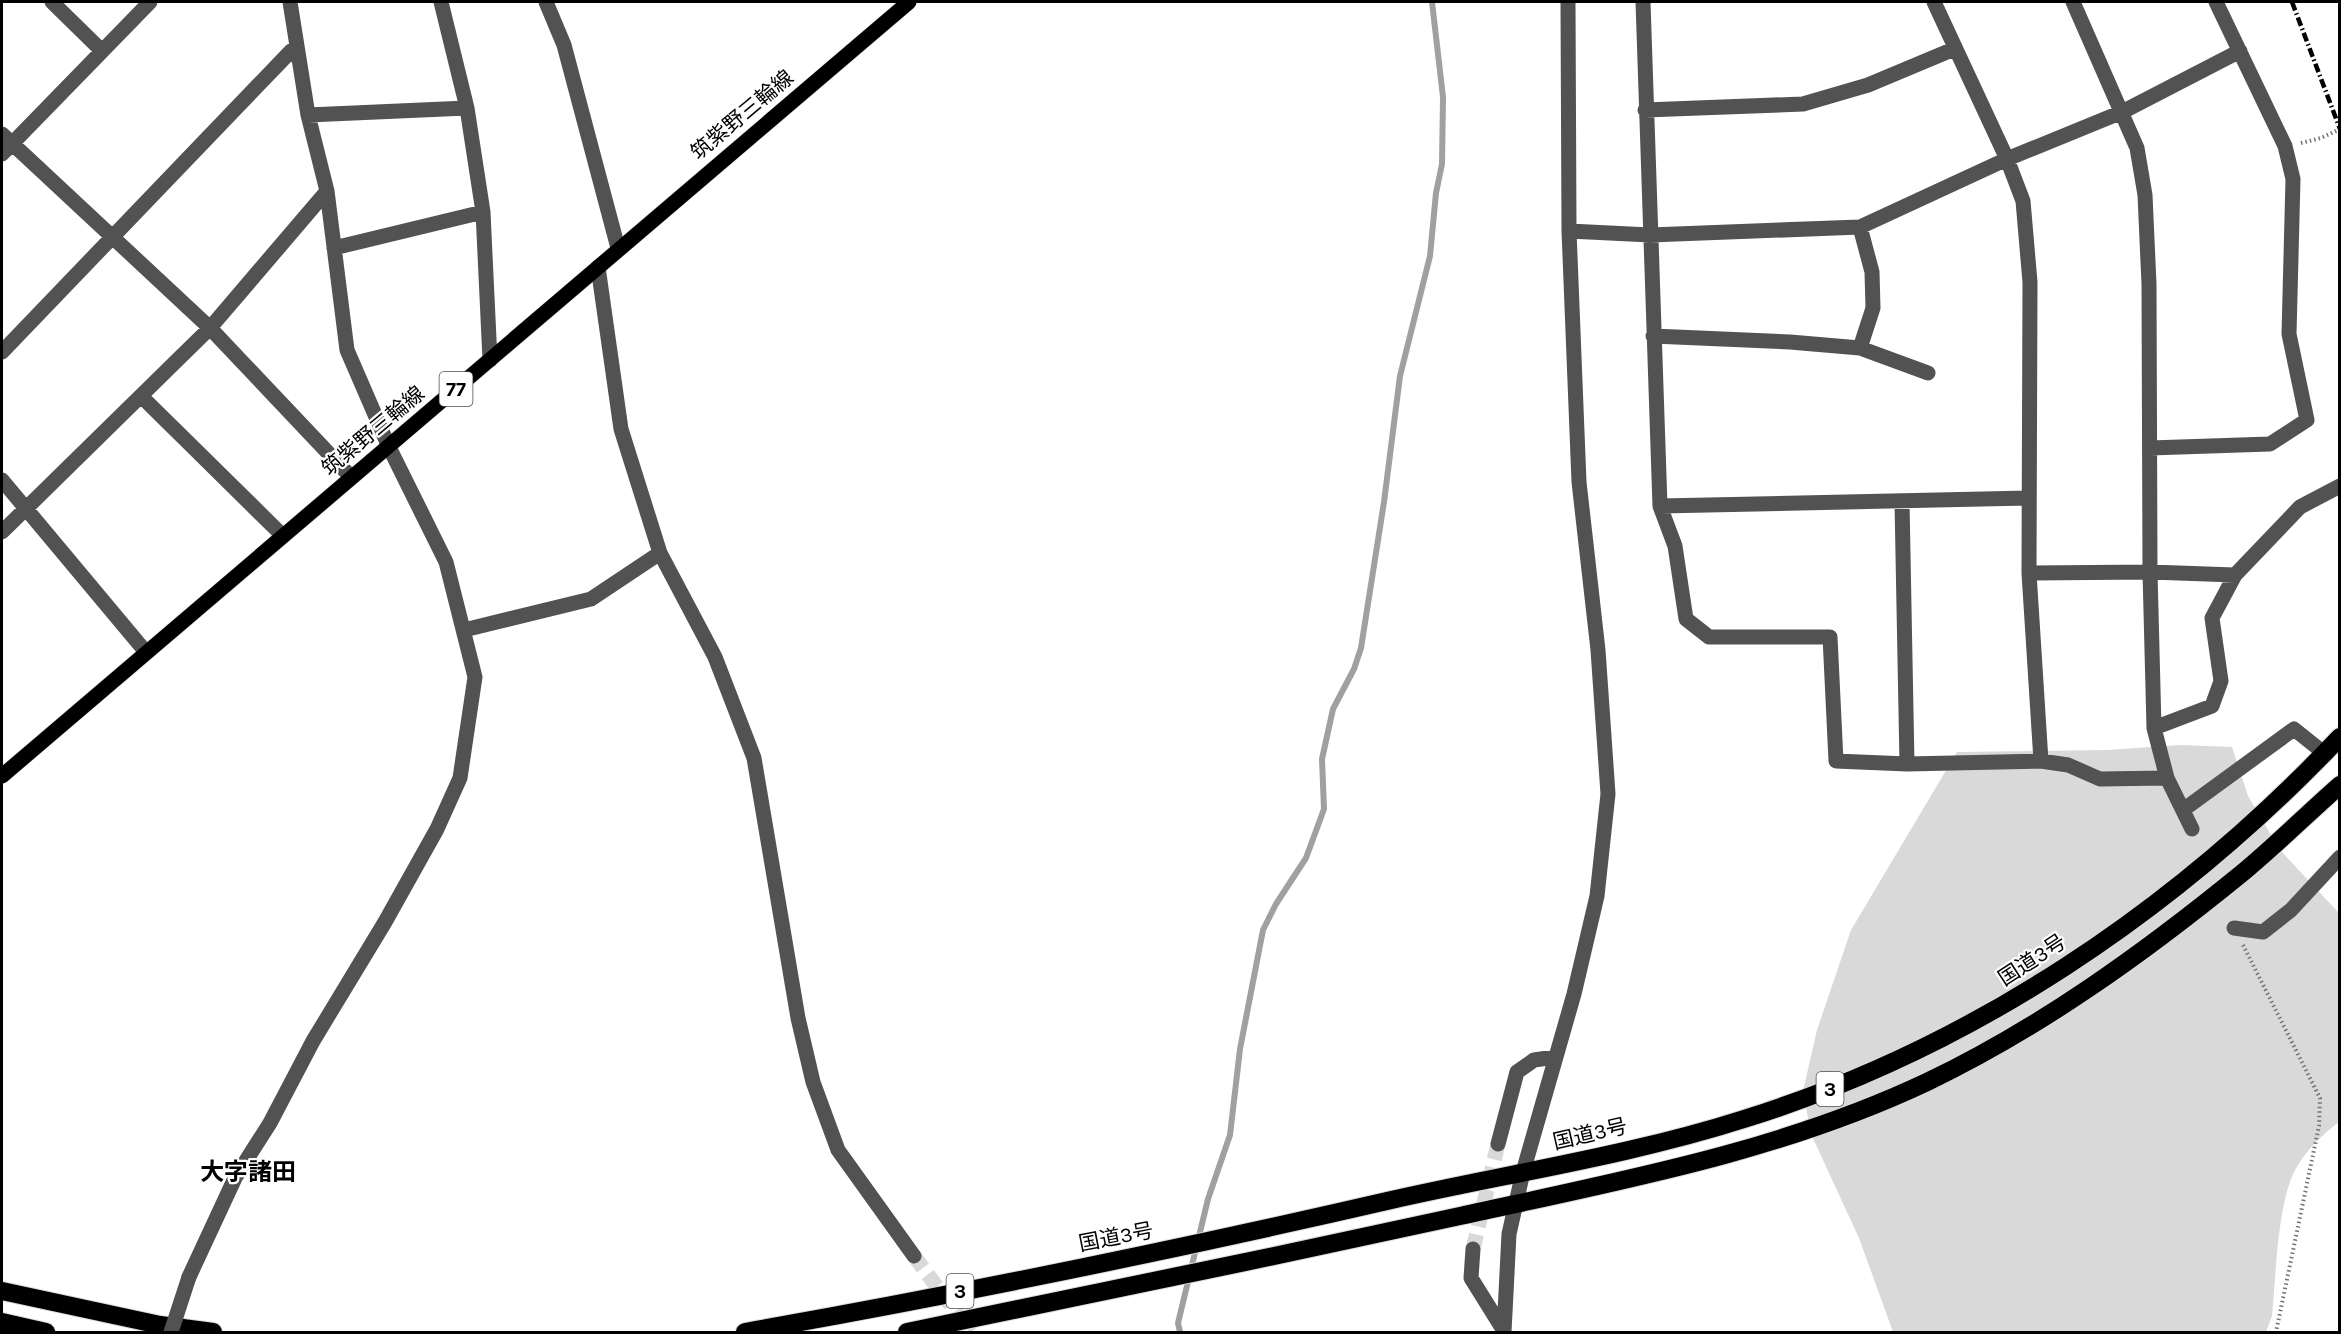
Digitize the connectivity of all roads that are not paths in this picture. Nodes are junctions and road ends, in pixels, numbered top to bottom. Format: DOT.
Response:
graph roads {
  1 [pos="52,2"];
  2 [pos="150,2"];
  3 [pos="290,2"];
  4 [pos="441,2"];
  5 [pos="546,2"];
  6 [pos="909,2"];
  7 [pos="1568,2"];
  8 [pos="1642,2"];
  9 [pos="1934,2"];
  10 [pos="2073,2"];
  11 [pos="2216,2"];
  12 [pos="1954,49"];
  13 [pos="102,51"];
  14 [pos="291,51"];
  15 [pos="2240,51"];
  16 [pos="467,108"];
  17 [pos="1645,110"];
  18 [pos="2122,112"];
  19 [pos="309,115"];
  20 [pos="5,144"];
  21 [pos="2007,159"];
  22 [pos="327,191"];
  23 [pos="483,212"];
  24 [pos="1860,227"];
  25 [pos="1569,231"];
  26 [pos="1650,235"];
  27 [pos="113,238"];
  28 [pos="334,248"];
  29 [pos="618,248"];
  30 [pos="598,267"];
  31 [pos="210,328"];
  32 [pos="1653,336"];
  33 [pos="1860,348"];
  34 [pos="2,352"];
  35 [pos="490,360"];
  36 [pos="1928,373"];
  37 [pos="141,397"];
  38 [pos="389,447"];
  39 [pos="2150,448"];
  40 [pos="351,477"];
  41 [pos="2,480"];
  42 [pos="2340,486"];
  43 [pos="2028,498"];
  44 [pos="1902,502"];
  45 [pos="1660,506"];
  46 [pos="27,510"];
  47 [pos="2,532"];
  48 [pos="282,535"];
  49 [pos="660,554"];
  50 [pos="2150,572"];
  51 [pos="2029,573"];
  52 [pos="2235,575"];
  53 [pos="464,630"];
  54 [pos="145,651"];
  55 [pos="2154,728"];
  56 [pos="2340,737"];
  57 [pos="2325,753"];
  58 [pos="2041,761"];
  59 [pos="1907,764"];
  60 [pos="2,776"];
  61 [pos="2167,778"];
  62 [pos="2340,784"];
  63 [pos="2183,810"];
  64 [pos="2192,829"];
  65 [pos="2340,857"];
  66 [pos="2234,928"];
  67 [pos="1555,1057"];
  68 [pos="1498,1144"];
  69 [pos="1523,1172"];
  70 [pos="1516,1204"];
  71 [pos="1473,1249"];
  72 [pos="914,1256"];
  73 [pos="2,1291"];
  74 [pos="2,1322"];
  75 [pos="46,1332"];
  76 [pos="171,1332"];
  77 [pos="213,1332"];
  78 [pos="745,1332"];
  79 [pos="906,1332"];
  80 [pos="1504,1332"];
  1 -- 13 [label="street"];
  2 -- 13 [label="street"];
  3 -- 19 [label="street"];
  4 -- 16 [label="street"];
  5 -- 29 [label="street"];
  6 -- 29 [label="main road, 筑紫野三輪線 / 77"];
  7 -- 25 [label="street"];
  8 -- 17 [label="street"];
  9 -- 12 [label="street"];
  10 -- 18 [label="street"];
  11 -- 15 [label="street"];
  12 -- 17 [label="street"];
  12 -- 21 [label="street"];
  13 -- 20 [label="street"];
  14 -- 27 [label="street"];
  15 -- 18 [label="street"];
  15 -- 39 [label="street"];
  16 -- 19 [label="street"];
  16 -- 23 [label="street"];
  17 -- 26 [label="street"];
  18 -- 21 [label="street"];
  18 -- 39 [label="street"];
  19 -- 22 [label="street"];
  20 -- 27 [label="street"];
  21 -- 24 [label="street"];
  21 -- 43 [label="street"];
  22 -- 28 [label="street"];
  22 -- 31 [label="street"];
  23 -- 28 [label="street"];
  23 -- 35 [label="street"];
  24 -- 26 [label="street"];
  24 -- 33 [label="street"];
  25 -- 26 [label="street"];
  25 -- 67 [label="street"];
  26 -- 32 [label="street"];
  27 -- 31 [label="street"];
  27 -- 34 [label="street"];
  28 -- 38 [label="street"];
  29 -- 30 [label="main road, 筑紫野三輪線 / 77"];
  30 -- 35 [label="main road, 筑紫野三輪線 / 77"];
  30 -- 49 [label="street"];
  31 -- 37 [label="street"];
  31 -- 40 [label="street"];
  32 -- 33 [label="street"];
  32 -- 45 [label="street"];
  33 -- 36 [label="street"];
  35 -- 38 [label="main road, 筑紫野三輪線 / 77"];
  37 -- 46 [label="street"];
  37 -- 48 [label="street"];
  38 -- 40 [label="main road, 筑紫野三輪線 / 77"];
  38 -- 53 [label="street"];
  39 -- 50 [label="street"];
  40 -- 48 [label="main road, 筑紫野三輪線 / 77"];
  41 -- 46 [label="street"];
  42 -- 52 [label="street"];
  43 -- 44 [label="street"];
  43 -- 51 [label="street"];
  44 -- 45 [label="street"];
  44 -- 59 [label="street"];
  45 -- 59 [label="street"];
  46 -- 47 [label="street"];
  46 -- 54 [label="street"];
  48 -- 54 [label="main road, 筑紫野三輪線 / 77"];
  49 -- 53 [label="street"];
  49 -- 72 [label="street"];
  50 -- 51 [label="street"];
  50 -- 52 [label="street"];
  50 -- 55 [label="street"];
  51 -- 58 [label="street"];
  52 -- 55 [label="street"];
  53 -- 76 [label="street, bridge"];
  54 -- 60 [label="main road, 筑紫野三輪線 / 77"];
  55 -- 61 [label="street"];
  56 -- 57 [label="highway, 国道3号 / 3"];
  57 -- 63 [label="street"];
  57 -- 69 [label="highway, 国道3号 / 3"];
  58 -- 59 [label="street"];
  58 -- 61 [label="street"];
  61 -- 63 [label="street"];
  62 -- 70 [label="highway, 3"];
  63 -- 64 [label="street"];
  65 -- 66 [label="street"];
  67 -- 68 [label="street"];
  67 -- 69 [label="street"];
  69 -- 70 [label="street"];
  69 -- 78 [label="highway, 国道3号 / 3"];
  70 -- 79 [label="highway, 3"];
  70 -- 80 [label="street"];
  71 -- 80 [label="street"];
  73 -- 77 [label="highway"];
  74 -- 75 [label="highway"];
}
